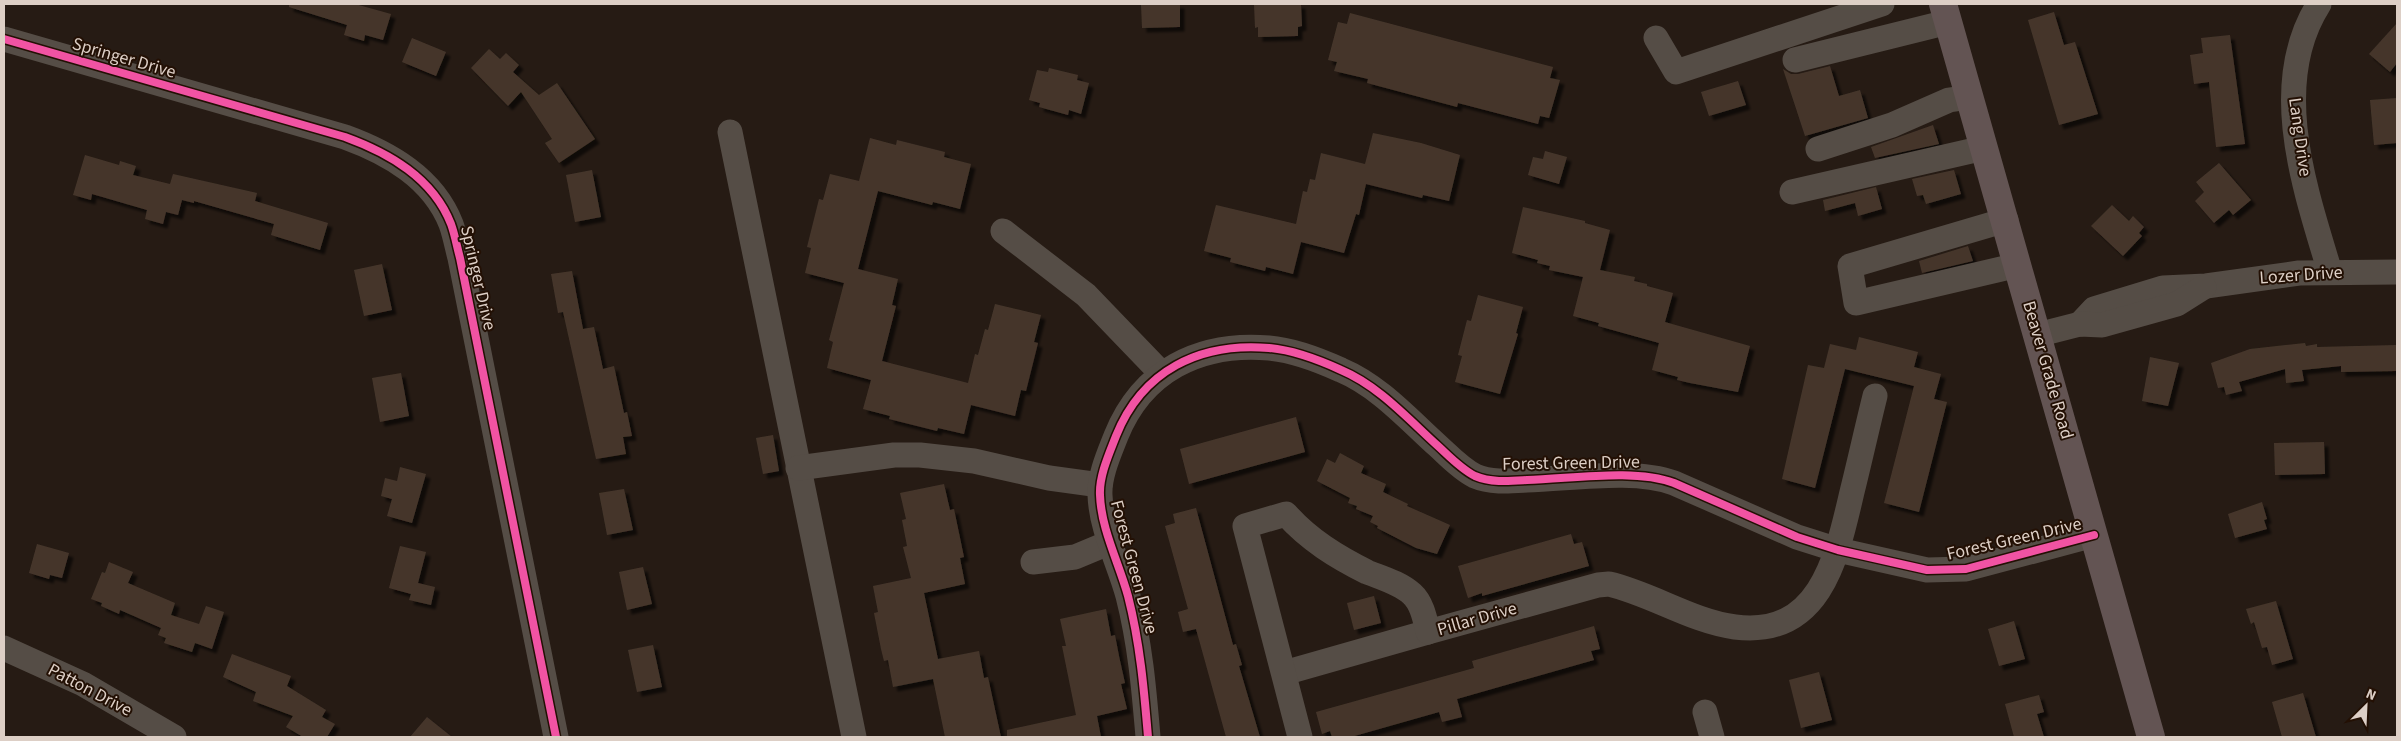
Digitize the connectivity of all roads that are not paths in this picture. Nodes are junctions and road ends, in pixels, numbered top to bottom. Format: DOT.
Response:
graph roads {
  1 [pos="1878,4"];
  2 [pos="2319,4"];
  3 [pos="1946,13"];
  4 [pos="1817,14"];
  5 [pos="1656,38"];
  6 [pos="4,39"];
  7 [pos="1795,60"];
  8 [pos="1970,97"];
  9 [pos="730,132"];
  10 [pos="1984,148"];
  11 [pos="1818,149"];
  12 [pos="1792,192"];
  13 [pos="2006,220"];
  14 [pos="1003,231"];
  15 [pos="2018,265"];
  16 [pos="2330,272"];
  17 [pos="2397,272"];
  18 [pos="2038,334"];
  19 [pos="1162,374"];
  20 [pos="1875,396"];
  21 [pos="798,468"];
  22 [pos="1100,485"];
  23 [pos="2094,535"];
  24 [pos="1111,542"];
  25 [pos="1838,550"];
  26 [pos="1033,562"];
  27 [pos="1428,632"];
  28 [pos="4,648"];
  29 [pos="1284,673"];
  30 [pos="1705,712"];
  31 [pos="174,737"];
  32 [pos="556,737"];
  33 [pos="854,737"];
  34 [pos="1148,737"];
  35 [pos="1300,737"];
  36 [pos="1712,737"];
  37 [pos="2151,737"];
  1 -- 4 [label="street"];
  2 -- 16 [label="street, Lang Drive"];
  3 -- 7 [label="street"];
  3 -- 8 [label="main road, Beaver Grade Road"];
  4 -- 5 [label="street"];
  6 -- 32 [label="street, Springer Drive"];
  8 -- 10 [label="main road, Beaver Grade Road"];
  8 -- 11 [label="street"];
  9 -- 21 [label="street"];
  10 -- 12 [label="street"];
  10 -- 13 [label="main road, Beaver Grade Road"];
  13 -- 15 [label="main road, Beaver Grade Road"];
  13 -- 15 [label="street"];
  14 -- 19 [label="street"];
  15 -- 18 [label="main road, Beaver Grade Road"];
  16 -- 17 [label="street, Lozer Drive"];
  16 -- 18 [label="street, Lozer Drive"];
  18 -- 23 [label="main road, Beaver Grade Road"];
  19 -- 22 [label="street, Forest Green Drive"];
  19 -- 25 [label="street, Forest Green Drive"];
  20 -- 25 [label="street, Pillar Drive"];
  21 -- 22 [label="street"];
  21 -- 33 [label="street"];
  22 -- 24 [label="street, Forest Green Drive"];
  23 -- 25 [label="street, Forest Green Drive"];
  23 -- 37 [label="main road, Beaver Grade Road"];
  24 -- 26 [label="street"];
  24 -- 34 [label="street, Forest Green Drive"];
  25 -- 27 [label="street, Pillar Drive"];
  27 -- 29 [label="street"];
  27 -- 29 [label="street, Pillar Drive"];
  28 -- 31 [label="street, Patton Drive"];
  29 -- 35 [label="street, Pillar Drive"];
  30 -- 36 [label="street"];
}
